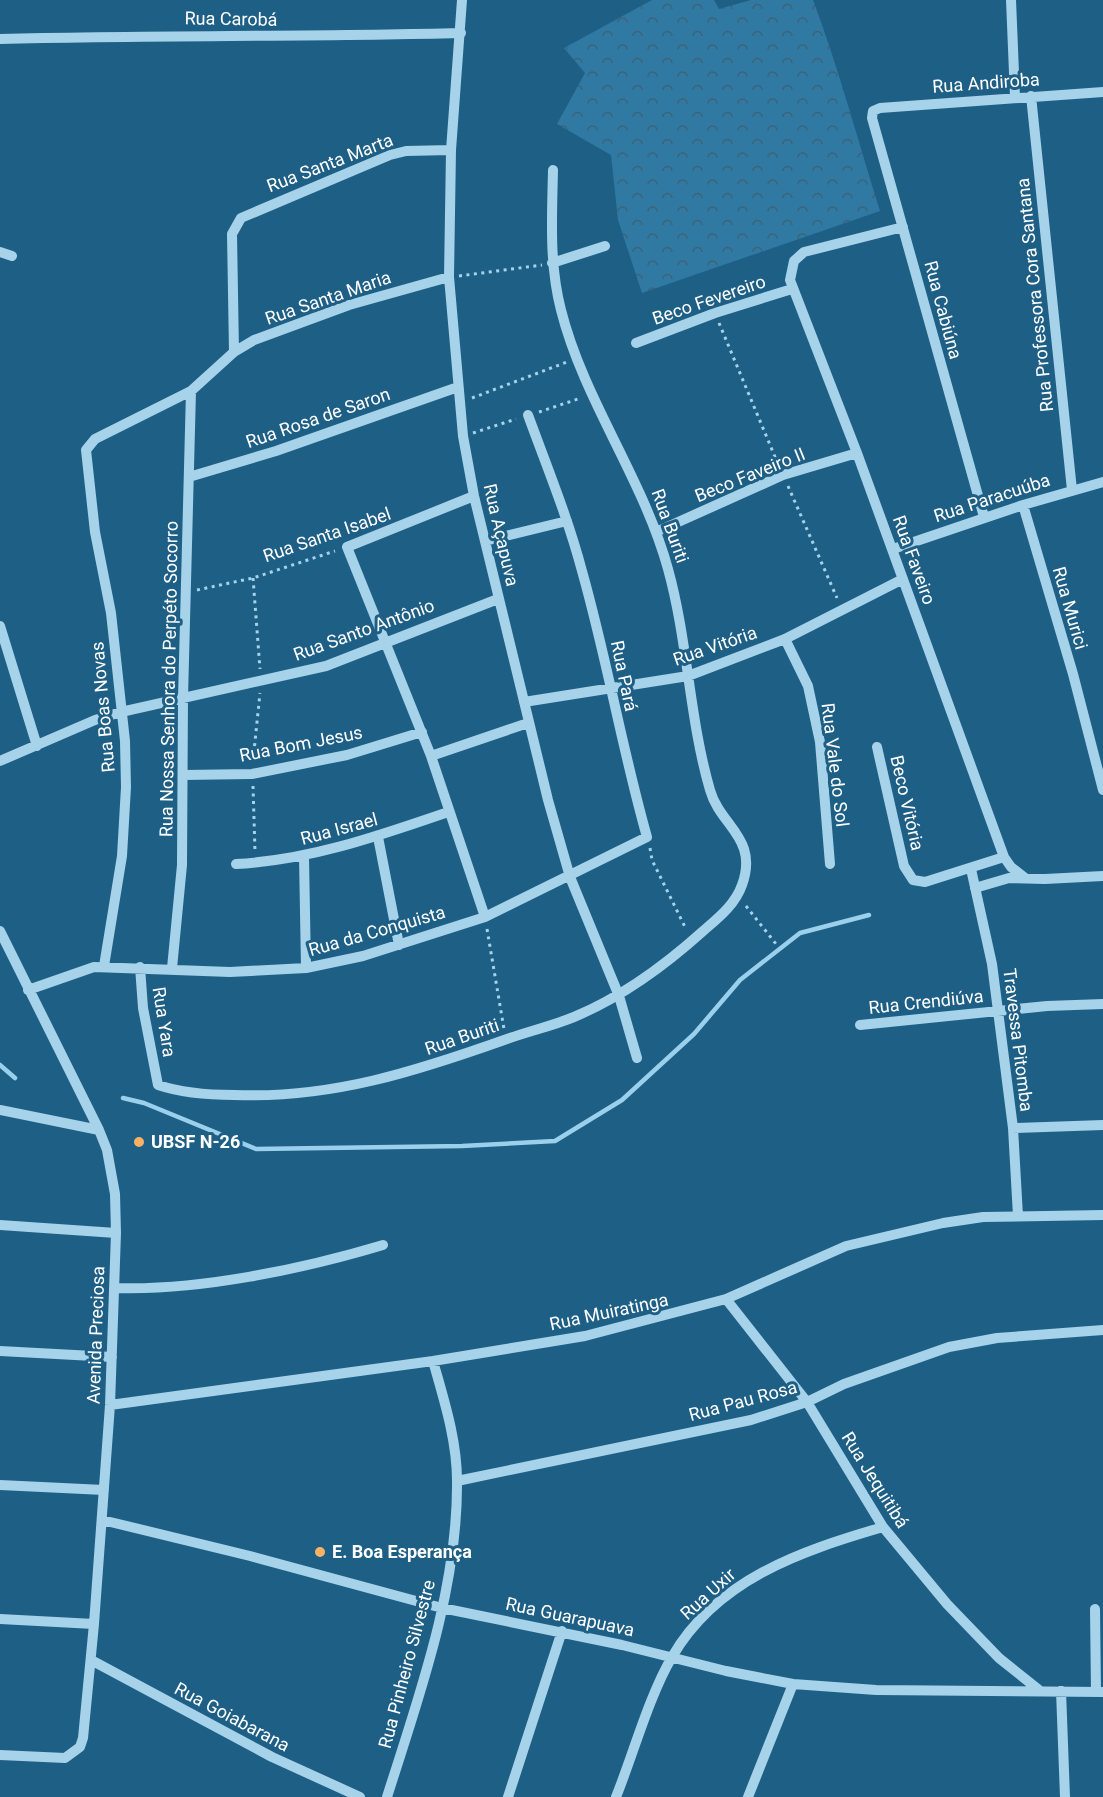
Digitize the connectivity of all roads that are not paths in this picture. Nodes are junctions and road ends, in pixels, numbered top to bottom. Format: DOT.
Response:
graph roads {
  1 [pos="462,0"];
  2 [pos="1011,0"];
  3 [pos="461,33"];
  4 [pos="0,39"];
  5 [pos="1103,92"];
  6 [pos="1031,96"];
  7 [pos="1015,97"];
  8 [pos="873,111"];
  9 [pos="451,150"];
  10 [pos="553,170"];
  11 [pos="903,227"];
  12 [pos="605,246"];
  13 [pos="0,252"];
  14 [pos="12,256"];
  15 [pos="552,263"];
  16 [pos="449,277"];
  17 [pos="792,289"];
  18 [pos="636,343"];
  19 [pos="234,352"];
  20 [pos="458,387"];
  21 [pos="191,391"];
  22 [pos="528,415"];
  23 [pos="88,446"];
  24 [pos="857,453"];
  25 [pos="189,477"];
  26 [pos="1103,482"];
  27 [pos="1072,490"];
  28 [pos="474,496"];
  29 [pos="1023,505"];
  30 [pos="984,518"];
  31 [pos="567,521"];
  32 [pos="657,532"];
  33 [pos="485,541"];
  34 [pos="893,549"];
  35 [pos="903,579"];
  36 [pos="498,599"];
  37 [pos="0,626"];
  38 [pos="785,639"];
  39 [pos="386,640"];
  40 [pos="688,676"];
  41 [pos="610,688"];
  42 [pos="183,698"];
  43 [pos="524,702"];
  44 [pos="121,712"];
  45 [pos="528,723"];
  46 [pos="422,732"];
  47 [pos="37,746"];
  48 [pos="877,747"];
  49 [pos="431,756"];
  50 [pos="0,761"];
  51 [pos="184,775"];
  52 [pos="1103,790"];
  53 [pos="448,812"];
  54 [pos="378,837"];
  55 [pos="647,837"];
  56 [pos="304,857"];
  57 [pos="1005,857"];
  58 [pos="236,864"];
  59 [pos="830,864"];
  60 [pos="971,869"];
  61 [pos="570,876"];
  62 [pos="1103,876"];
  63 [pos="1024,878"];
  64 [pos="975,888"];
  65 [pos="484,917"];
  66 [pos="0,931"];
  67 [pos="399,945"];
  68 [pos="104,966"];
  69 [pos="140,967"];
  70 [pos="172,968"];
  71 [pos="306,969"];
  72 [pos="28,990"];
  73 [pos="619,996"];
  74 [pos="1103,1004"];
  75 [pos="998,1011"];
  76 [pos="860,1025"];
  77 [pos="637,1058"];
  78 [pos="157,1082"];
  79 [pos="0,1110"];
  80 [pos="1103,1125"];
  81 [pos="1013,1128"];
  82 [pos="99,1130"];
  83 [pos="1103,1215"];
  84 [pos="1018,1216"];
  85 [pos="0,1225"];
  86 [pos="116,1233"];
  87 [pos="383,1245"];
  88 [pos="115,1288"];
  89 [pos="726,1299"];
  90 [pos="1103,1330"];
  91 [pos="0,1351"];
  92 [pos="112,1357"];
  93 [pos="433,1361"];
  94 [pos="807,1402"];
  95 [pos="110,1405"];
  96 [pos="457,1481"];
  97 [pos="0,1485"];
  98 [pos="104,1490"];
  99 [pos="102,1520"];
  100 [pos="883,1527"];
  101 [pos="442,1608"];
  102 [pos="1095,1610"];
  103 [pos="0,1619"];
  104 [pos="94,1624"];
  105 [pos="562,1631"];
  106 [pos="671,1658"];
  107 [pos="91,1660"];
  108 [pos="793,1684"];
  109 [pos="1039,1690"];
  110 [pos="1061,1691"];
  111 [pos="1099,1692"];
  112 [pos="0,1755"];
  113 [pos="360,1797"];
  114 [pos="387,1797"];
  115 [pos="508,1797"];
  116 [pos="616,1797"];
  117 [pos="748,1797"];
  118 [pos="1065,1797"];
  1 -- 3 [label="street, Rua Açapuva"];
  2 -- 7 [label="street"];
  3 -- 4 [label="street, Rua Carobá"];
  3 -- 9 [label="street, Rua Açapuva"];
  5 -- 6 [label="street, Rua Andiroba"];
  6 -- 7 [label="street, Rua Andiroba"];
  6 -- 27 [label="street, Rua Professora Cora Santana"];
  7 -- 8 [label="street, Rua Andiroba"];
  8 -- 11 [label="street, Rua Cabiúna"];
  9 -- 16 [label="street, Rua Açapuva"];
  9 -- 19 [label="street, Rua Santa Marta"];
  10 -- 15 [label="street, Rua Buriti"];
  11 -- 17 [label="street, Rua Faveiro"];
  11 -- 30 [label="street, Rua Cabiúna"];
  12 -- 15 [label="street"];
  13 -- 14 [label="street"];
  15 -- 32 [label="street, Rua Buriti"];
  16 -- 19 [label="street, Rua Santa Maria"];
  16 -- 20 [label="street, Rua Açapuva"];
  17 -- 18 [label="street, Beco Fevereiro"];
  17 -- 24 [label="street, Rua Faveiro"];
  19 -- 21 [label="street, Rua Santa Maria"];
  20 -- 25 [label="street, Rua Rosa de Saron"];
  20 -- 28 [label="street, Rua Açapuva"];
  21 -- 23 [label="street, Rua Santa Maria"];
  21 -- 25 [label="street, Rua Nossa Senhora do Perpéto Socorro"];
  22 -- 31 [label="street, Rua Pará"];
  23 -- 44 [label="street, Rua Boas Novas"];
  24 -- 32 [label="street, Beco Faveiro II"];
  24 -- 34 [label="street, Rua Faveiro"];
  25 -- 42 [label="street, Rua Nossa Senhora do Perpéto Socorro"];
  26 -- 27 [label="street, Rua Paracuúba"];
  27 -- 29 [label="street, Rua Paracuúba"];
  28 -- 33 [label="street, Rua Açapuva"];
  28 -- 39 [label="street, Rua Santa Isabel"];
  29 -- 30 [label="street, Rua Paracuúba"];
  29 -- 52 [label="street, Rua Murici"];
  30 -- 34 [label="street, Rua Paracuúba"];
  31 -- 33 [label="street"];
  31 -- 41 [label="street, Rua Pará"];
  32 -- 40 [label="street, Rua Buriti"];
  33 -- 36 [label="street, Rua Açapuva"];
  34 -- 35 [label="street, Rua Faveiro"];
  35 -- 38 [label="street, Rua Vitória"];
  35 -- 57 [label="street, Rua Faveiro"];
  36 -- 39 [label="street, Rua Santo Antônio"];
  36 -- 43 [label="street, Rua Açapuva"];
  37 -- 47 [label="street"];
  38 -- 40 [label="street, Rua Vitória"];
  38 -- 59 [label="street, Rua Vale do Sol"];
  39 -- 42 [label="street, Rua Santo Antônio"];
  39 -- 46 [label="street"];
  40 -- 41 [label="street, Rua Vitória"];
  40 -- 73 [label="street, Rua Buriti"];
  41 -- 43 [label="street, Rua Vitória"];
  41 -- 55 [label="street, Rua Pará"];
  42 -- 44 [label="street, Rua Santo Antônio"];
  42 -- 51 [label="street, Rua Nossa Senhora do Perpéto Socorro"];
  43 -- 45 [label="street, Rua Açapuva"];
  44 -- 47 [label="street, Rua Santo Antônio"];
  44 -- 68 [label="street, Rua Boas Novas"];
  45 -- 49 [label="street"];
  45 -- 61 [label="street, Rua Açapuva"];
  46 -- 49 [label="street"];
  46 -- 51 [label="street, Rua Bom Jesus"];
  47 -- 50 [label="street, Rua Santo Antônio"];
  48 -- 60 [label="street, Beco Vitória"];
  49 -- 53 [label="street"];
  51 -- 70 [label="street, Rua Nossa Senhora do Perpéto Socorro"];
  53 -- 54 [label="street, Rua Israel"];
  53 -- 65 [label="street"];
  54 -- 56 [label="street, Rua Israel"];
  54 -- 67 [label="street"];
  55 -- 61 [label="street, Rua da Conquista"];
  56 -- 58 [label="street, Rua Israel"];
  56 -- 71 [label="street"];
  57 -- 60 [label="street"];
  57 -- 63 [label="street, Rua Faveiro"];
  60 -- 64 [label="street, Travessa Pitomba"];
  61 -- 65 [label="street, Rua da Conquista"];
  61 -- 73 [label="street, Rua Açapuva"];
  62 -- 63 [label="street"];
  63 -- 64 [label="street"];
  64 -- 75 [label="street, Travessa Pitomba"];
  65 -- 67 [label="street, Rua da Conquista"];
  66 -- 72 [label="street, Avenida Preciosa"];
  67 -- 71 [label="street, Rua da Conquista"];
  68 -- 69 [label="street, Rua da Conquista"];
  68 -- 72 [label="street, Rua da Conquista"];
  69 -- 70 [label="street, Rua da Conquista"];
  69 -- 78 [label="street, Rua Yara"];
  70 -- 71 [label="street, Rua da Conquista"];
  72 -- 82 [label="street, Avenida Preciosa"];
  73 -- 77 [label="street, Rua Açapuva"];
  73 -- 78 [label="street, Rua Buriti"];
  74 -- 75 [label="street, Rua Crendiúva"];
  75 -- 76 [label="street, Rua Crendiúva"];
  75 -- 81 [label="street, Travessa Pitomba"];
  79 -- 82 [label="street"];
  80 -- 81 [label="street"];
  81 -- 84 [label="street, Travessa Pitomba"];
  82 -- 86 [label="street, Avenida Preciosa"];
  83 -- 84 [label="street, Rua Muiratinga"];
  84 -- 89 [label="street, Rua Muiratinga"];
  85 -- 86 [label="street"];
  86 -- 88 [label="street, Avenida Preciosa"];
  87 -- 88 [label="street"];
  88 -- 92 [label="street, Avenida Preciosa"];
  89 -- 93 [label="street, Rua Muiratinga"];
  89 -- 94 [label="street, Rua Jequitibá"];
  90 -- 94 [label="street, Rua Pau Rosa"];
  91 -- 92 [label="street"];
  92 -- 95 [label="street, Avenida Preciosa"];
  93 -- 95 [label="street, Rua Muiratinga"];
  93 -- 96 [label="street, Rua Pinheiro Silvestre"];
  94 -- 96 [label="street, Rua Pau Rosa"];
  94 -- 100 [label="street, Rua Jequitibá"];
  95 -- 98 [label="street, Avenida Preciosa"];
  96 -- 101 [label="street, Rua Pinheiro Silvestre"];
  97 -- 98 [label="street"];
  98 -- 99 [label="street, Avenida Preciosa"];
  99 -- 101 [label="street, Rua Guarapuava"];
  99 -- 104 [label="street, Avenida Preciosa"];
  100 -- 106 [label="street, Rua Uxir"];
  100 -- 109 [label="street, Rua Jequitibá"];
  101 -- 105 [label="street, Rua Guarapuava"];
  101 -- 114 [label="street, Rua Pinheiro Silvestre"];
  102 -- 111 [label="street"];
  103 -- 104 [label="street"];
  104 -- 107 [label="street, Avenida Preciosa"];
  105 -- 106 [label="street, Rua Guarapuava"];
  105 -- 115 [label="street"];
  106 -- 108 [label="street, Rua Guarapuava"];
  106 -- 116 [label="street, Rua Uxir"];
  107 -- 112 [label="street, Avenida Preciosa"];
  107 -- 113 [label="street, Rua Goiabarana"];
  108 -- 109 [label="street, Rua Guarapuava"];
  108 -- 117 [label="street"];
  109 -- 110 [label="street, Rua Guarapuava"];
  110 -- 111 [label="street, Rua Guarapuava"];
  110 -- 118 [label="street"];
}
